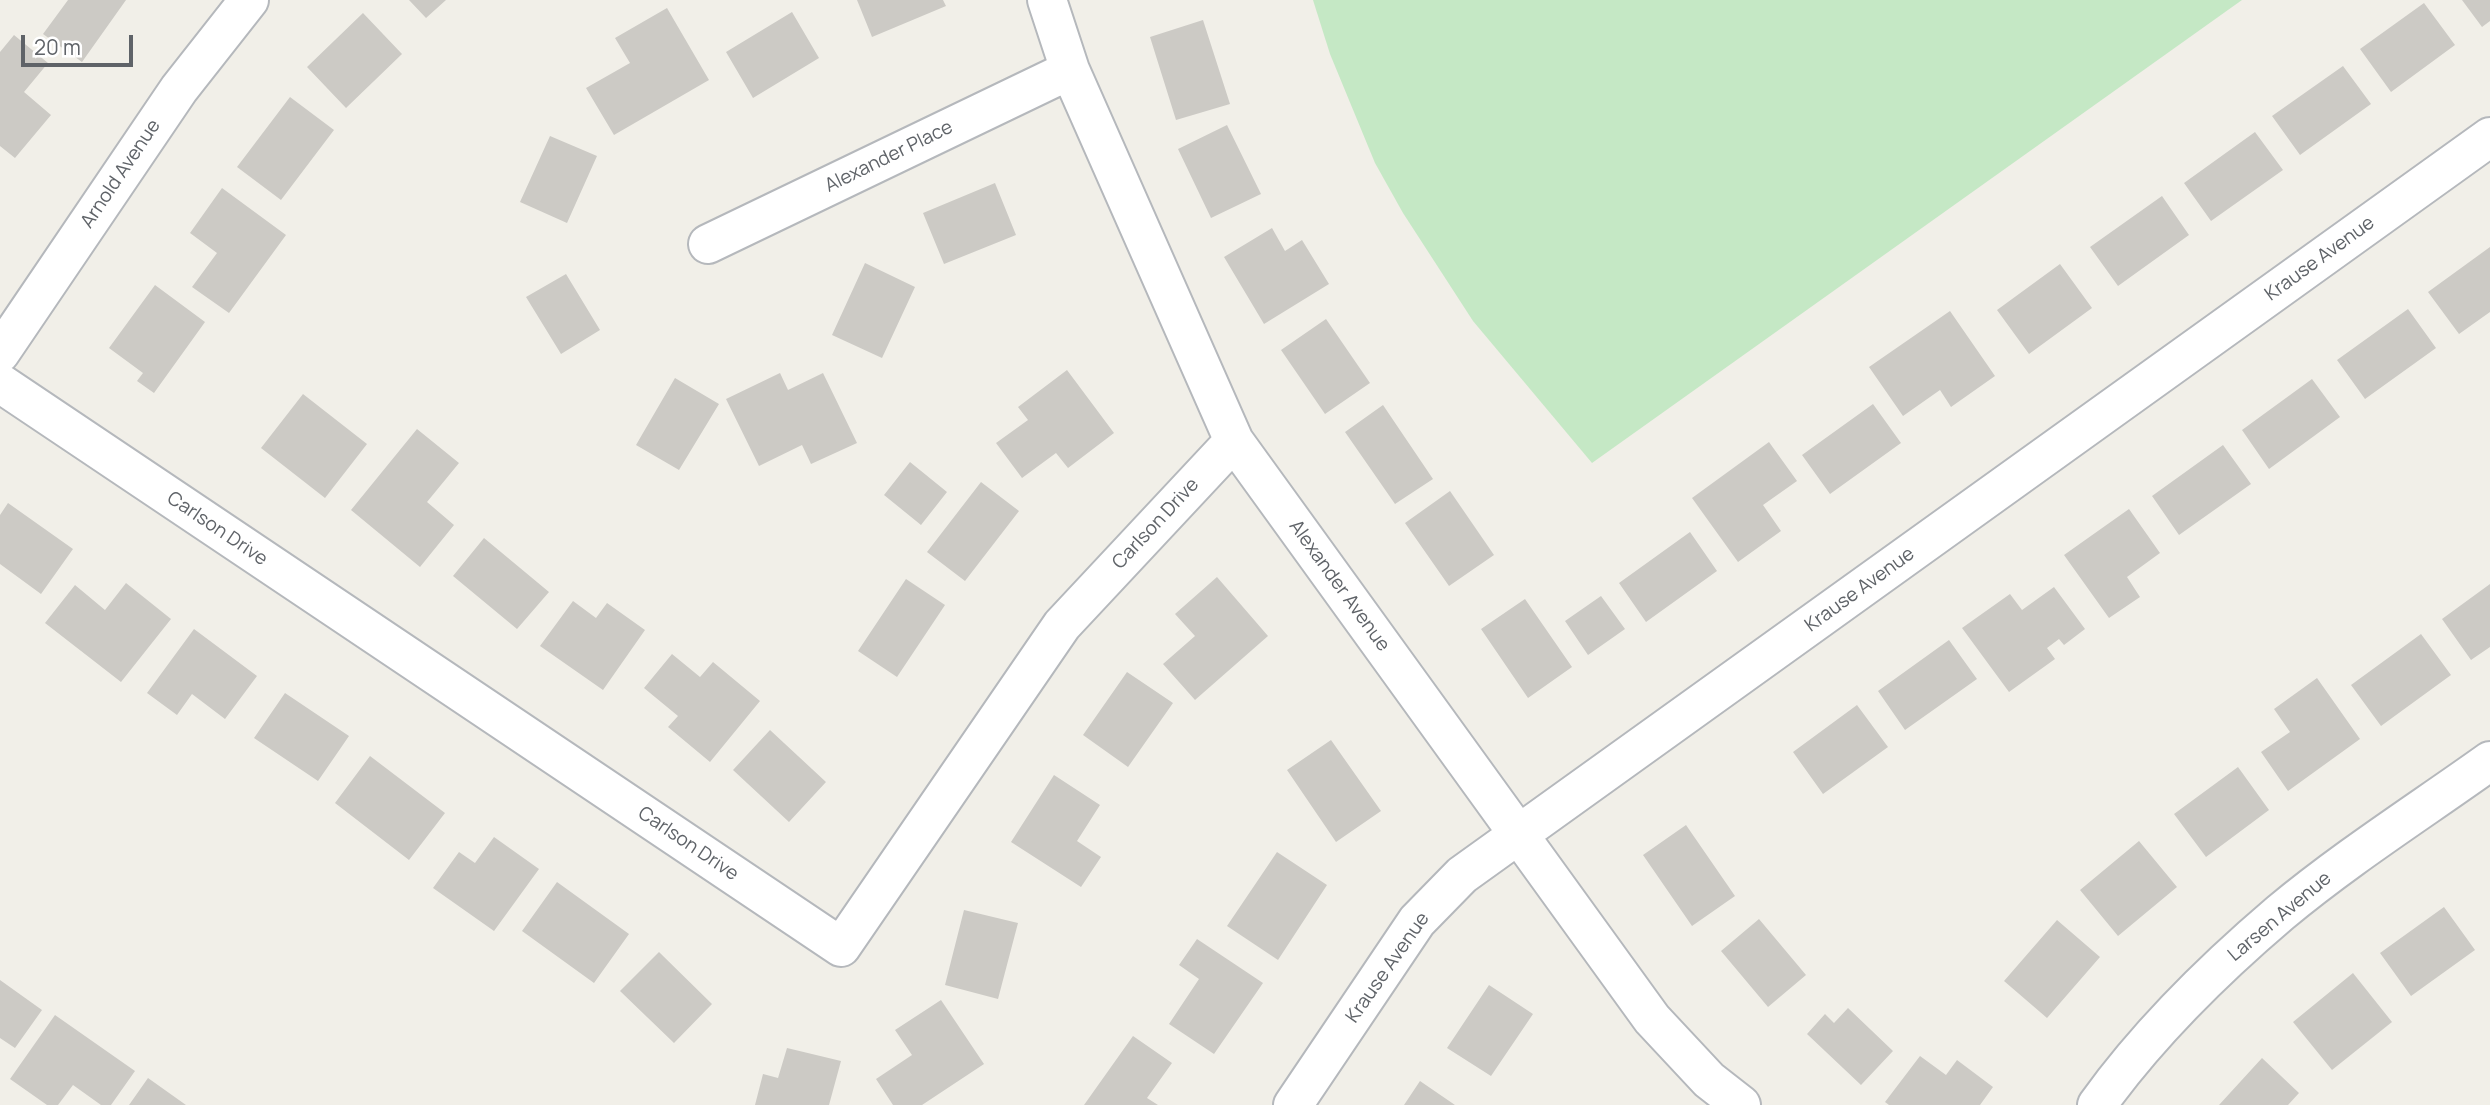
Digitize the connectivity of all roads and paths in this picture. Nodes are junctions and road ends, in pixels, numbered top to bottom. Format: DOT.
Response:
graph roads {
  1 [pos="249,0"];
  2 [pos="1047,0"];
  3 [pos="1070,70"];
  4 [pos="2490,136"];
  5 [pos="708,244"];
  6 [pos="0,352"];
  7 [pos="0,383"];
  8 [pos="1234,440"];
  9 [pos="2490,761"];
  10 [pos="1519,836"];
  11 [pos="1293,1105"];
  12 [pos="1741,1105"];
  13 [pos="2097,1105"];
  1 -- 6 [label="street, Arnold Avenue"];
  2 -- 3 [label="street, Alexander Avenue"];
  3 -- 5 [label="street, Alexander Place"];
  3 -- 8 [label="street, Alexander Avenue"];
  4 -- 10 [label="street, Krause Avenue"];
  7 -- 8 [label="street, Carlson Drive"];
  8 -- 10 [label="street, Alexander Avenue"];
  9 -- 13 [label="street, Larsen Avenue"];
  10 -- 11 [label="street, Krause Avenue"];
  10 -- 12 [label="street, Alexander Avenue"];
}
